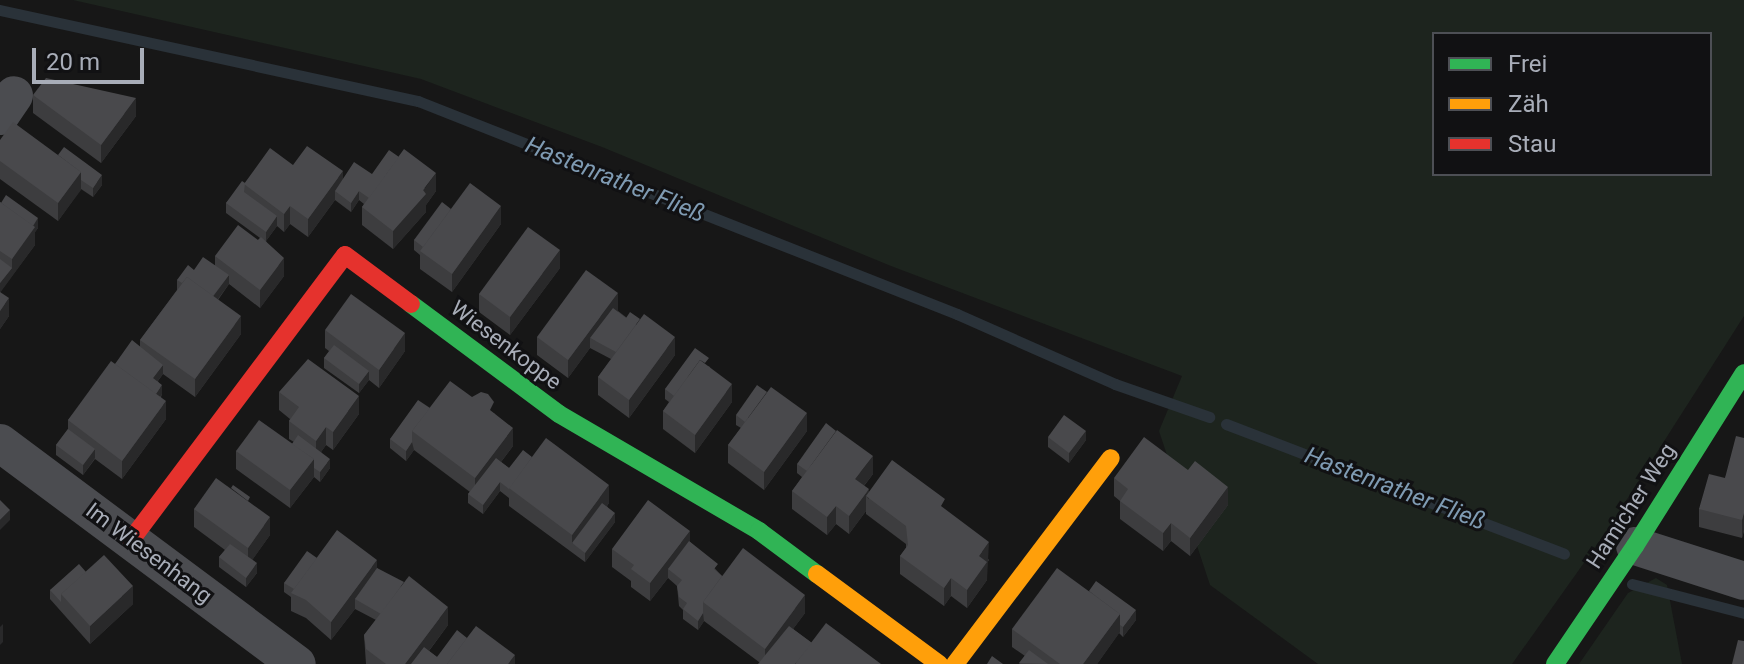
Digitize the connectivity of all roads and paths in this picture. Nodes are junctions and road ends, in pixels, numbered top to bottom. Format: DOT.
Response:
graph roads {
  1 [pos="1744,373"];
  2 [pos="0,443"];
  3 [pos="1111,458"];
  4 [pos="131,540"];
  5 [pos="1635,546"];
  6 [pos="1744,581"];
  7 [pos="297,664"];
  8 [pos="939,664"];
  9 [pos="955,664"];
  10 [pos="1555,664"];
  1 -- 5 [label="street, Hamicher Weg"];
  2 -- 4 [label="street, Im Wiesenhang"];
  3 -- 9 [label="street"];
  4 -- 7 [label="street, Im Wiesenhang"];
  4 -- 8 [label="street, Wiesenkoppe"];
  5 -- 6 [label="street"];
  5 -- 10 [label="street, Hamicher Weg"];
}
